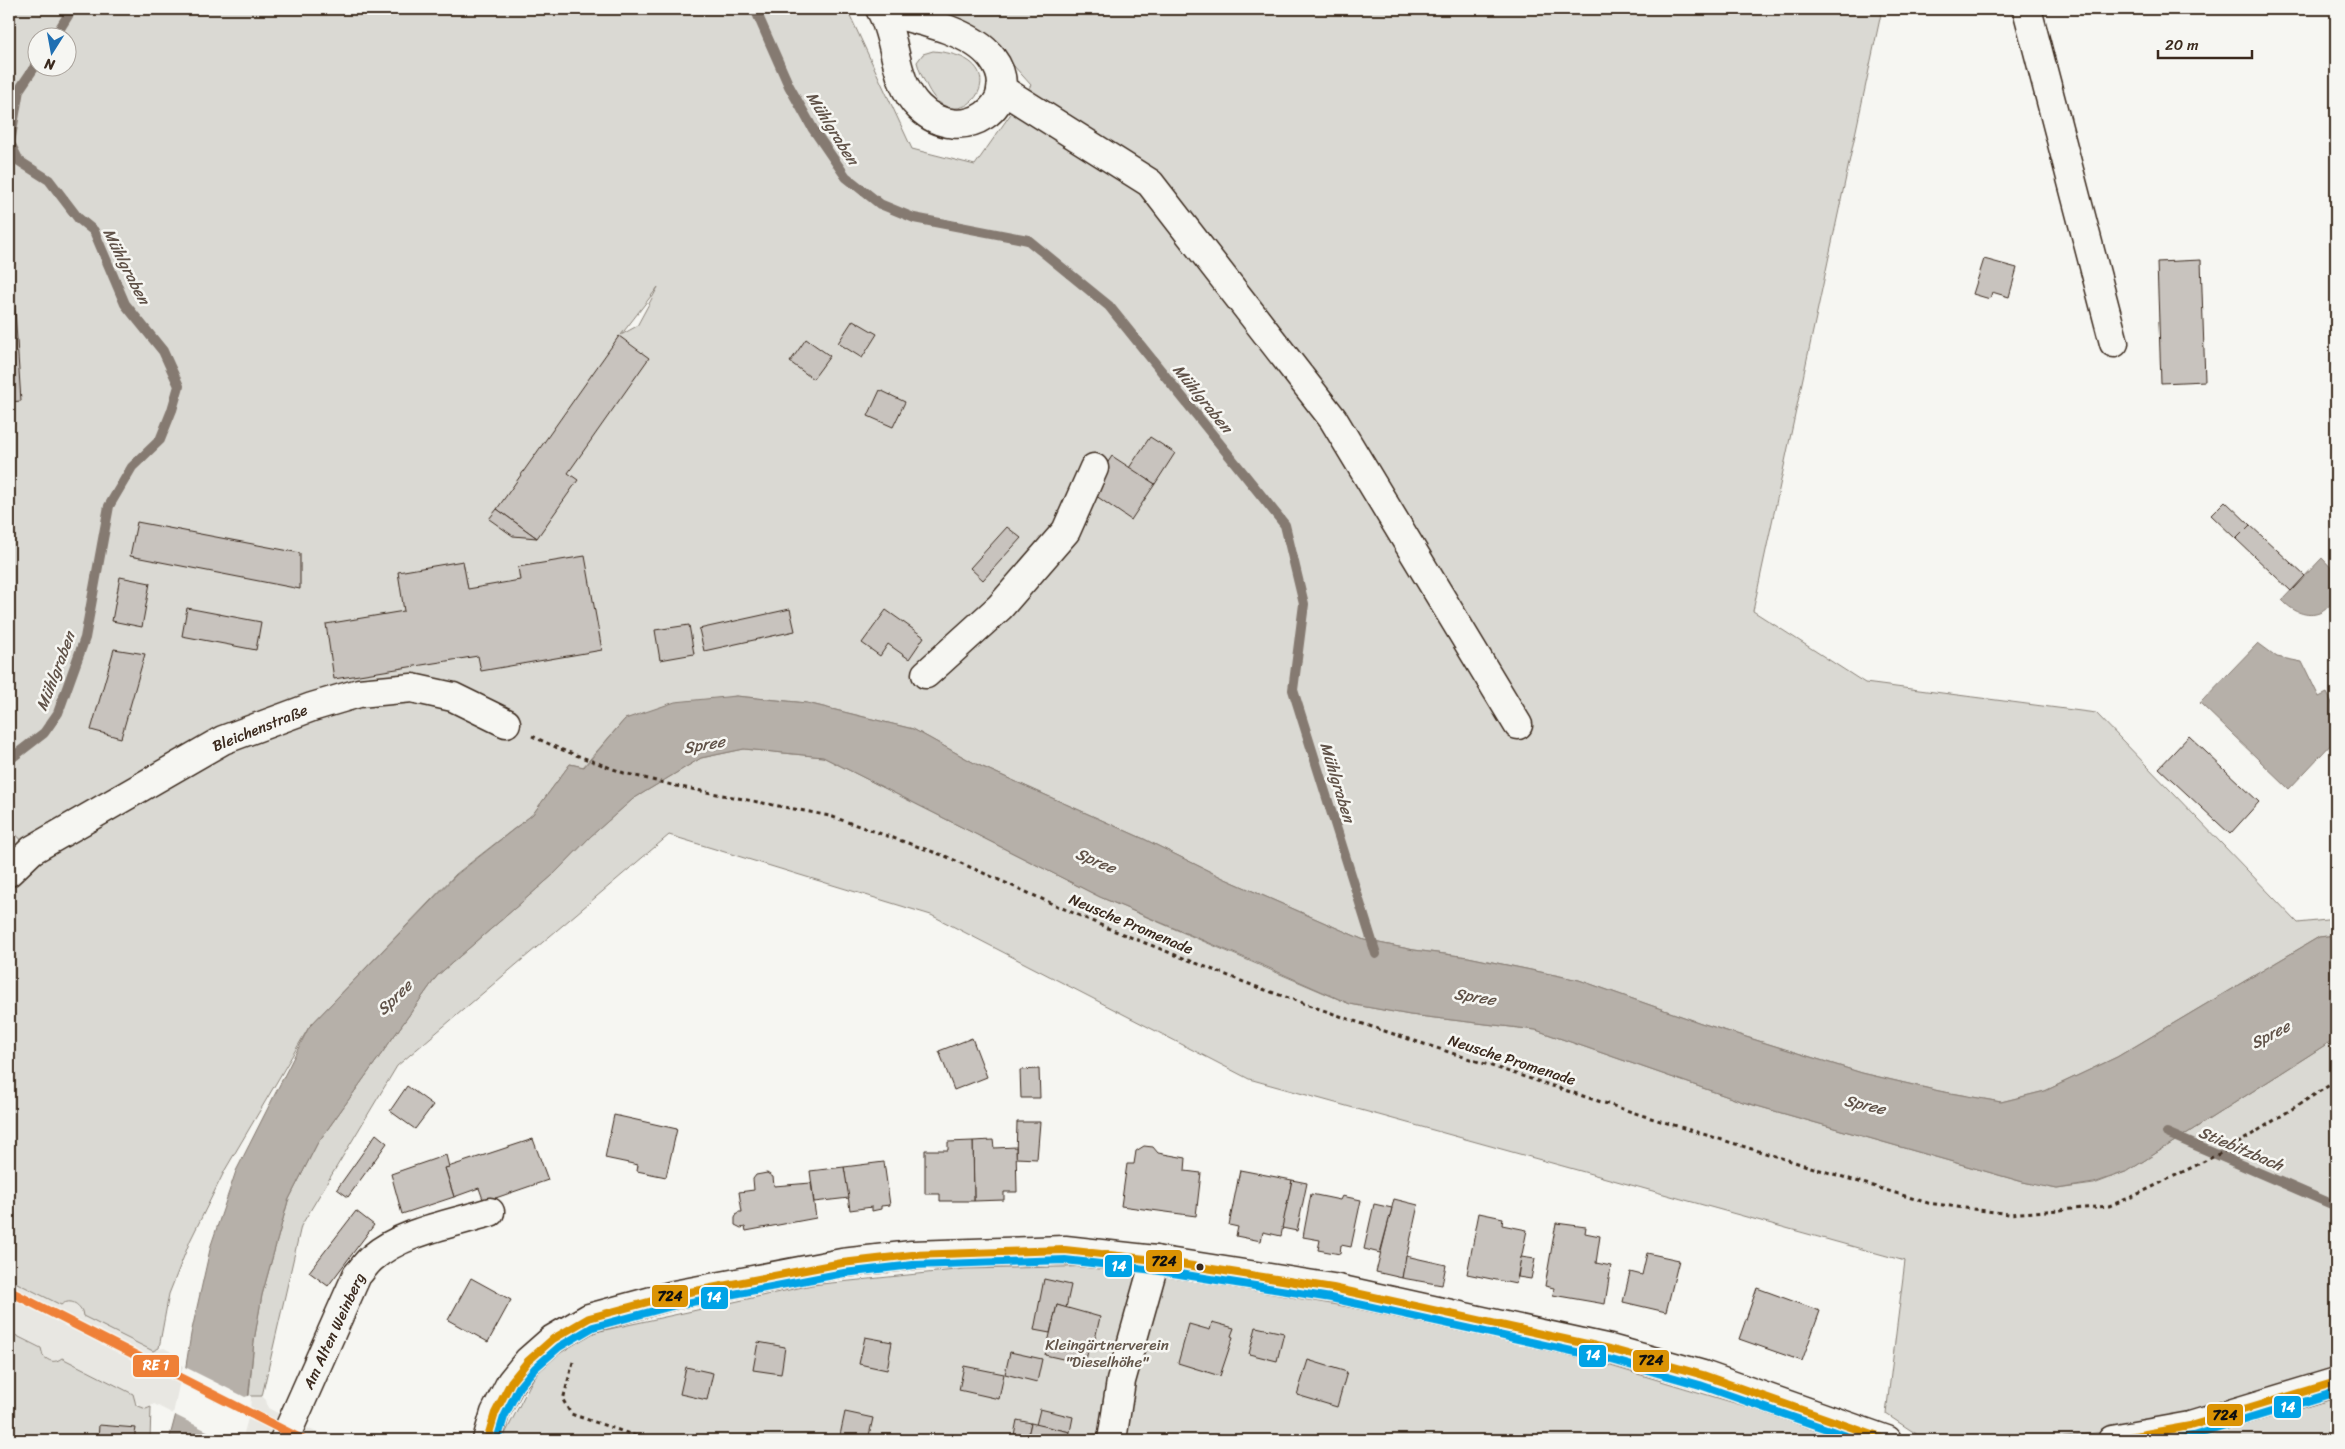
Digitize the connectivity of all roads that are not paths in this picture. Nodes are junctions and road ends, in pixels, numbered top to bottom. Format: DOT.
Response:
graph roads {
  1 [pos="2027,9"];
  2 [pos="881,10"];
  3 [pos="1001,89"];
  4 [pos="2114,343"];
  5 [pos="1094,468"];
  6 [pos="926,674"];
  7 [pos="506,723"];
  8 [pos="1518,725"];
  9 [pos="9,872"];
  10 [pos="490,1212"];
  11 [pos="1155,1260"];
  12 [pos="2336,1382"];
  13 [pos="284,1440"];
  14 [pos="487,1440"];
  15 [pos="1112,1440"];
  16 [pos="1887,1440"];
  17 [pos="2112,1440"];
  1 -- 4 [label="street"];
  2 -- 3 [label="street"];
  2 -- 3 [label="street"];
  3 -- 8 [label="street"];
  5 -- 6 [label="street"];
  7 -- 9 [label="street, Bleichenstraße"];
  10 -- 13 [label="street, Am Alten Weinberg"];
  11 -- 14 [label="street"];
  11 -- 15 [label="street"];
  11 -- 16 [label="street"];
  12 -- 17 [label="street"];
}
